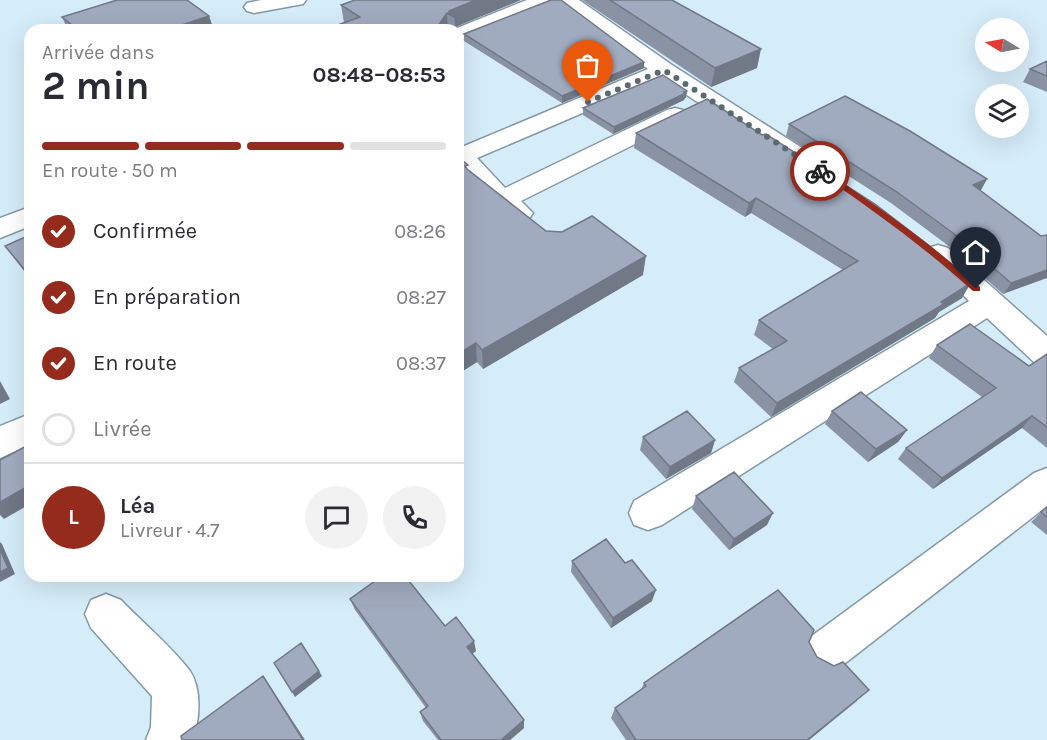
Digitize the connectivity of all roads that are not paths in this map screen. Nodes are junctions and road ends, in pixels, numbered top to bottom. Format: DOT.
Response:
graph roads {
  1 [pos="296,0"];
  2 [pos="544,0"];
  3 [pos="566,0"];
  4 [pos="254,7"];
  5 [pos="464,33"];
  6 [pos="664,70"];
  7 [pos="710,99"];
  8 [pos="464,153"];
  9 [pos="464,160"];
  10 [pos="817,169"];
  11 [pos="502,200"];
  12 [pos="24,219"];
  13 [pos="537,227"];
  14 [pos="0,229"];
  15 [pos="917,239"];
  16 [pos="990,302"];
  17 [pos="1041,341"];
  18 [pos="24,431"];
  19 [pos="0,443"];
  20 [pos="1047,484"];
  21 [pos="648,513"];
  22 [pos="106,614"];
  23 [pos="824,653"];
  24 [pos="169,740"];
  1 -- 4 [label="street"];
  2 -- 5 [label="street"];
  3 -- 6 [label="street"];
  6 -- 7 [label="street"];
  6 -- 8 [label="street"];
  7 -- 10 [label="street"];
  7 -- 11 [label="street"];
  9 -- 11 [label="street"];
  11 -- 13 [label="street"];
  12 -- 14 [label="street"];
  15 -- 16 [label="street"];
  16 -- 17 [label="street"];
  16 -- 21 [label="street"];
  18 -- 19 [label="street"];
  20 -- 23 [label="street"];
  22 -- 24 [label="street"];
}
